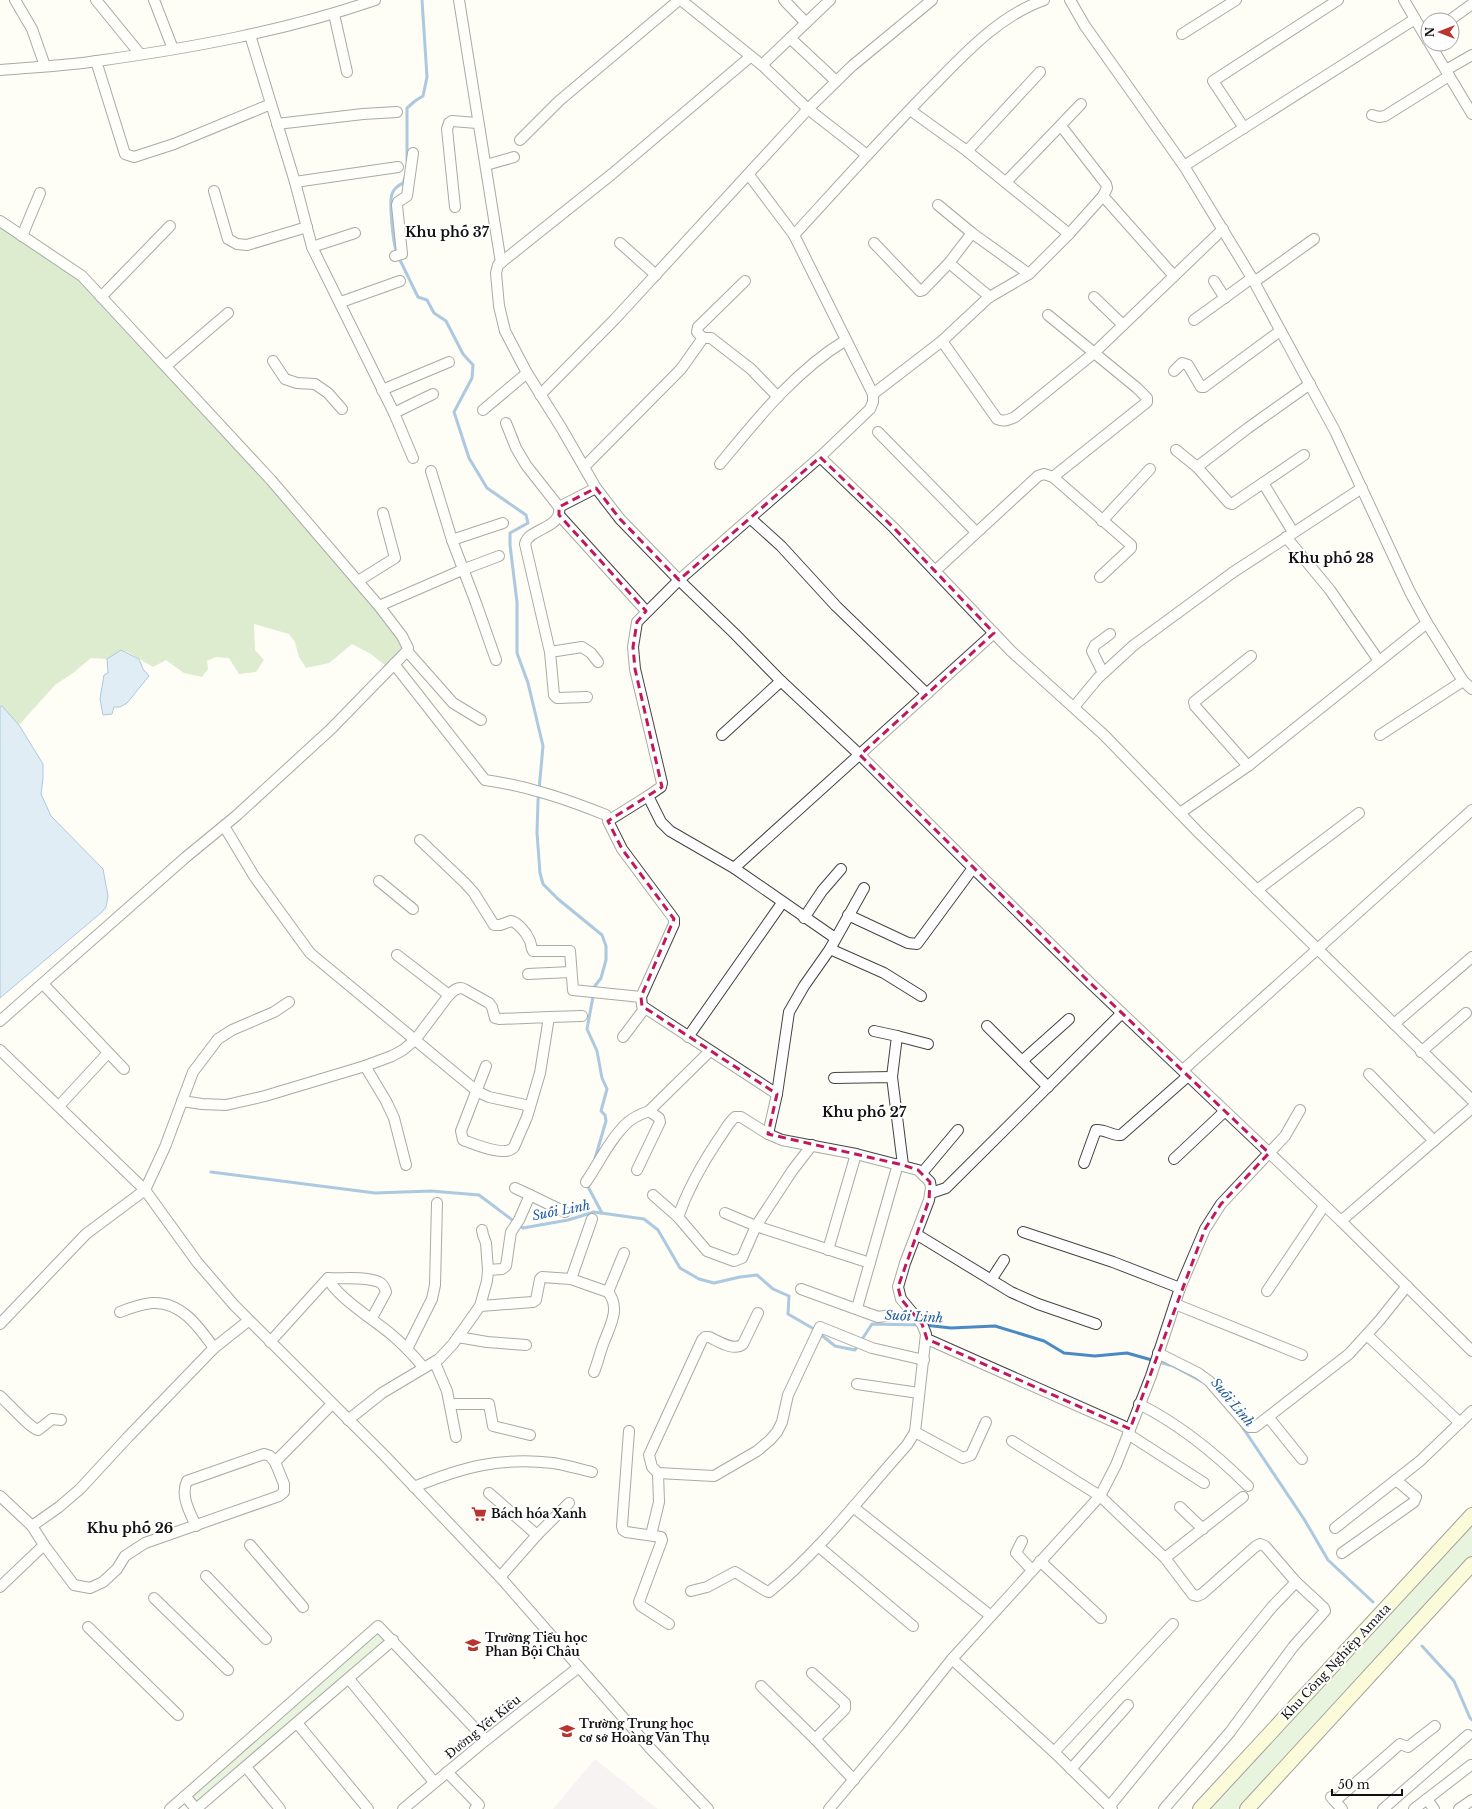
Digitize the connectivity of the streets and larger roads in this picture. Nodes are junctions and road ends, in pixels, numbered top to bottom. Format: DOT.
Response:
graph roads {
  1 [pos="15,0"];
  2 [pos="96,0"];
  3 [pos="154,0"];
  4 [pos="375,0"];
  5 [pos="459,0"];
  6 [pos="680,0"];
  7 [pos="784,0"];
  8 [pos="830,0"];
  9 [pos="932,0"];
  10 [pos="1044,0"];
  11 [pos="1070,0"];
  12 [pos="1236,0"];
  13 [pos="1338,0"];
  14 [pos="1404,0"];
  15 [pos="1472,4"];
  16 [pos="1460,13"];
  17 [pos="334,14"];
  18 [pos="1415,19"];
  19 [pos="806,23"];
  20 [pos="1420,27"];
  21 [pos="1182,34"];
  22 [pos="250,35"];
  23 [pos="790,38"];
  24 [pos="173,49"];
  25 [pos="1435,52"];
  26 [pos="140,54"];
  27 [pos="1472,55"];
  28 [pos="750,57"];
  29 [pos="96,61"];
  30 [pos="762,65"];
  31 [pos="44,66"];
  32 [pos="0,70"];
  33 [pos="347,72"];
  34 [pos="1040,72"];
  35 [pos="1447,73"];
  36 [pos="836,81"];
  37 [pos="271,104"];
  38 [pos="1081,104"];
  39 [pos="1470,107"];
  40 [pos="808,109"];
  41 [pos="910,110"];
  42 [pos="397,112"];
  43 [pos="1372,115"];
  44 [pos="477,123"];
  45 [pos="277,124"];
  46 [pos="1061,126"];
  47 [pos="1244,128"];
  48 [pos="520,140"];
  49 [pos="967,151"];
  50 [pos="413,153"];
  51 [pos="867,155"];
  52 [pos="514,157"];
  53 [pos="486,165"];
  54 [pos="1184,166"];
  55 [pos="398,167"];
  56 [pos="749,175"];
  57 [pos="295,182"];
  58 [pos="1006,182"];
  59 [pos="214,191"];
  60 [pos="40,193"];
  61 [pos="1103,196"];
  62 [pos="938,204"];
  63 [pos="455,207"];
  64 [pos="0,222"];
  65 [pos="170,226"];
  66 [pos="307,227"];
  67 [pos="1223,229"];
  68 [pos="972,232"];
  69 [pos="355,233"];
  70 [pos="1069,234"];
  71 [pos="794,235"];
  72 [pos="22,236"];
  73 [pos="1314,239"];
  74 [pos="620,243"];
  75 [pos="874,243"];
  76 [pos="312,247"];
  77 [pos="399,255"];
  78 [pos="501,263"];
  79 [pos="949,263"];
  80 [pos="1029,274"];
  81 [pos="656,275"];
  82 [pos="1174,276"];
  83 [pos="745,280"];
  84 [pos="1253,280"];
  85 [pos="400,281"];
  86 [pos="1214,282"];
  87 [pos="101,296"];
  88 [pos="990,297"];
  89 [pos="1094,297"];
  90 [pos="1225,298"];
  91 [pos="341,302"];
  92 [pos="228,312"];
  93 [pos="1048,315"];
  94 [pos="1194,320"];
  95 [pos="1123,325"];
  96 [pos="1280,331"];
  97 [pos="702,338"];
  98 [pos="846,340"];
  99 [pos="942,341"];
  100 [pos="1094,353"];
  101 [pos="274,361"];
  102 [pos="449,362"];
  103 [pos="166,366"];
  104 [pos="1174,371"];
  105 [pos="527,373"];
  106 [pos="1310,384"];
  107 [pos="382,390"];
  108 [pos="433,394"];
  109 [pos="873,394"];
  110 [pos="540,395"];
  111 [pos="778,397"];
  112 [pos="342,409"];
  113 [pos="483,410"];
  114 [pos="394,413"];
  115 [pos="506,423"];
  116 [pos="878,432"];
  117 [pos="1176,450"];
  118 [pos="1304,455"];
  119 [pos="820,457"];
  120 [pos="413,458"];
  121 [pos="720,464"];
  122 [pos="584,467"];
  123 [pos="1197,467"];
  124 [pos="431,470"];
  125 [pos="1150,470"];
  126 [pos="1052,477"];
  127 [pos="1263,483"];
  128 [pos="596,488"];
  129 [pos="1362,488"];
  130 [pos="559,511"];
  131 [pos="383,513"];
  132 [pos="750,518"];
  133 [pos="1102,521"];
  134 [pos="503,523"];
  135 [pos="976,532"];
  136 [pos="1290,535"];
  137 [pos="452,540"];
  138 [pos="500,556"];
  139 [pos="462,570"];
  140 [pos="935,571"];
  141 [pos="1100,577"];
  142 [pos="679,580"];
  143 [pos="358,581"];
  144 [pos="379,606"];
  145 [pos="646,611"];
  146 [pos="1426,623"];
  147 [pos="994,633"];
  148 [pos="1110,634"];
  149 [pos="406,651"];
  150 [pos="550,652"];
  151 [pos="1251,656"];
  152 [pos="496,660"];
  153 [pos="1379,661"];
  154 [pos="598,662"];
  155 [pos="394,664"];
  156 [pos="1103,673"];
  157 [pos="781,681"];
  158 [pos="1463,681"];
  159 [pos="1472,689"];
  160 [pos="927,694"];
  161 [pos="587,697"];
  162 [pos="1074,707"];
  163 [pos="480,720"];
  164 [pos="722,735"];
  165 [pos="1380,735"];
  166 [pos="860,755"];
  167 [pos="1248,766"];
  168 [pos="648,796"];
  169 [pos="1472,810"];
  170 [pos="1180,813"];
  171 [pos="1359,813"];
  172 [pos="606,815"];
  173 [pos="224,826"];
  174 [pos="420,840"];
  175 [pos="734,868"];
  176 [pos="973,868"];
  177 [pos="841,869"];
  178 [pos="379,881"];
  179 [pos="864,888"];
  180 [pos="1257,890"];
  181 [pos="782,903"];
  182 [pos="413,910"];
  183 [pos="848,915"];
  184 [pos="804,918"];
  185 [pos="835,938"];
  186 [pos="830,949"];
  187 [pos="1316,949"];
  188 [pos="397,955"];
  189 [pos="1472,957"];
  190 [pos="571,972"];
  191 [pos="528,974"];
  192 [pos="43,984"];
  193 [pos="449,995"];
  194 [pos="921,996"];
  195 [pos="641,997"];
  196 [pos="289,1002"];
  197 [pos="645,1008"];
  198 [pos="1122,1013"];
  199 [pos="1466,1013"];
  200 [pos="582,1016"];
  201 [pos="548,1017"];
  202 [pos="1070,1019"];
  203 [pos="0,1021"];
  204 [pos="1394,1024"];
  205 [pos="987,1026"];
  206 [pos="874,1031"];
  207 [pos="688,1036"];
  208 [pos="897,1036"];
  209 [pos="623,1037"];
  210 [pos="415,1040"];
  211 [pos="928,1044"];
  212 [pos="0,1050"];
  213 [pos="710,1051"];
  214 [pos="1421,1052"];
  215 [pos="108,1053"];
  216 [pos="1022,1061"];
  217 [pos="365,1066"];
  218 [pos="486,1066"];
  219 [pos="124,1068"];
  220 [pos="1185,1073"];
  221 [pos="1369,1074"];
  222 [pos="892,1077"];
  223 [pos="834,1078"];
  224 [pos="1048,1087"];
  225 [pos="478,1092"];
  226 [pos="777,1094"];
  227 [pos="182,1100"];
  228 [pos="1472,1100"];
  229 [pos="59,1106"];
  230 [pos="530,1106"];
  231 [pos="1472,1108"];
  232 [pos="1300,1110"];
  233 [pos="649,1111"];
  234 [pos="1225,1111"];
  235 [pos="958,1130"];
  236 [pos="768,1134"];
  237 [pos="1434,1141"];
  238 [pos="812,1145"];
  239 [pos="1269,1153"];
  240 [pos="856,1154"];
  241 [pos="1174,1159"];
  242 [pos="1084,1163"];
  243 [pos="406,1165"];
  244 [pos="900,1165"];
  245 [pos="636,1170"];
  246 [pos="922,1173"];
  247 [pos="586,1182"];
  248 [pos="515,1188"];
  249 [pos="146,1190"];
  250 [pos="931,1193"];
  251 [pos="530,1195"];
  252 [pos="653,1195"];
  253 [pos="437,1203"];
  254 [pos="1324,1206"];
  255 [pos="565,1212"];
  256 [pos="725,1213"];
  257 [pos="678,1217"];
  258 [pos="592,1219"];
  259 [pos="1341,1221"];
  260 [pos="756,1226"];
  261 [pos="482,1230"];
  262 [pos="1023,1232"];
  263 [pos="916,1234"];
  264 [pos="828,1250"];
  265 [pos="624,1253"];
  266 [pos="1004,1260"];
  267 [pos="870,1263"];
  268 [pos="488,1270"];
  269 [pos="328,1278"];
  270 [pos="571,1279"];
  271 [pos="991,1280"];
  272 [pos="1406,1286"];
  273 [pos="1180,1288"];
  274 [pos="801,1289"];
  275 [pos="1267,1291"];
  276 [pos="608,1292"];
  277 [pos="1175,1304"];
  278 [pos="480,1306"];
  279 [pos="857,1308"];
  280 [pos="120,1312"];
  281 [pos="758,1314"];
  282 [pos="891,1315"];
  283 [pos="372,1318"];
  284 [pos="248,1321"];
  285 [pos="0,1324"];
  286 [pos="1096,1324"];
  287 [pos="1367,1335"];
  288 [pos="926,1336"];
  289 [pos="458,1337"];
  290 [pos="270,1342"];
  291 [pos="526,1345"];
  292 [pos="214,1348"];
  293 [pos="407,1349"];
  294 [pos="1472,1351"];
  295 [pos="1158,1353"];
  296 [pos="1302,1355"];
  297 [pos="924,1360"];
  298 [pos="436,1363"];
  299 [pos="424,1368"];
  300 [pos="594,1372"];
  301 [pos="857,1384"];
  302 [pos="919,1394"];
  303 [pos="0,1396"];
  304 [pos="332,1404"];
  305 [pos="450,1404"];
  306 [pos="1139,1404"];
  307 [pos="1472,1411"];
  308 [pos="1269,1418"];
  309 [pos="61,1420"];
  310 [pos="348,1420"];
  311 [pos="986,1422"];
  312 [pos="1460,1423"];
  313 [pos="629,1431"];
  314 [pos="1129,1431"];
  315 [pos="915,1432"];
  316 [pos="530,1435"];
  317 [pos="456,1437"];
  318 [pos="1012,1441"];
  319 [pos="1302,1459"];
  320 [pos="275,1462"];
  321 [pos="592,1472"];
  322 [pos="658,1474"];
  323 [pos="1396,1480"];
  324 [pos="1204,1483"];
  325 [pos="1248,1486"];
  326 [pos="414,1487"];
  327 [pos="489,1492"];
  328 [pos="0,1496"];
  329 [pos="1100,1496"];
  330 [pos="1243,1497"];
  331 [pos="569,1503"];
  332 [pos="853,1506"];
  333 [pos="1180,1507"];
  334 [pos="1472,1515"];
  335 [pos="32,1526"];
  336 [pos="196,1526"];
  337 [pos="1335,1528"];
  338 [pos="1203,1529"];
  339 [pos="537,1535"];
  340 [pos="651,1536"];
  341 [pos="1022,1541"];
  342 [pos="44,1545"];
  343 [pos="250,1545"];
  344 [pos="818,1546"];
  345 [pos="1342,1553"];
  346 [pos="1165,1558"];
  347 [pos="1040,1561"];
  348 [pos="1472,1564"];
  349 [pos="1032,1570"];
  350 [pos="206,1576"];
  351 [pos="500,1577"];
  352 [pos="1296,1582"];
  353 [pos="0,1587"];
  354 [pos="691,1591"];
  355 [pos="154,1598"];
  356 [pos="303,1607"];
  357 [pos="991,1616"];
  358 [pos="1101,1618"];
  359 [pos="669,1624"];
  360 [pos="1173,1624"];
  361 [pos="912,1626"];
  362 [pos="88,1627"];
  363 [pos="266,1639"];
  364 [pos="393,1640"];
  365 [pos="952,1659"];
  366 [pos="580,1667"];
  367 [pos="228,1670"];
  368 [pos="812,1673"];
  369 [pos="348,1679"];
  370 [pos="761,1686"];
  371 [pos="1128,1705"];
  372 [pos="178,1715"];
  373 [pos="297,1723"];
  374 [pos="1435,1726"];
  375 [pos="1468,1735"];
  376 [pos="815,1739"];
  377 [pos="486,1740"];
  378 [pos="1054,1752"];
  379 [pos="1471,1765"];
  380 [pos="246,1767"];
  381 [pos="1071,1769"];
  382 [pos="447,1772"];
  383 [pos="854,1780"];
  384 [pos="434,1782"];
  385 [pos="185,1796"];
  386 [pos="1427,1799"];
  387 [pos="1472,1800"];
  388 [pos="1337,1805"];
  389 [pos="479,1808"];
  390 [pos="1110,1808"];
  391 [pos="170,1809"];
  392 [pos="196,1809"];
  393 [pos="280,1809"];
  394 [pos="368,1809"];
  395 [pos="404,1809"];
  396 [pos="708,1809"];
  397 [pos="829,1809"];
  398 [pos="1164,1809"];
  399 [pos="1200,1809"];
  400 [pos="1247,1809"];
  401 [pos="1383,1809"];
  402 [pos="1414,1809"];
  403 [pos="1434,1809"];
  404 [pos="1459,1809"];
  1 -- 31 [label="street"];
  2 -- 26 [label="street"];
  3 -- 24 [label="street"];
  4 -- 17 [label="street"];
  5 -- 44 [label="street"];
  6 -- 28 [label="street"];
  6 -- 48 [label="street"];
  7 -- 19 [label="street"];
  8 -- 19 [label="street"];
  9 -- 36 [label="street"];
  10 -- 41 [label="street"];
  11 -- 54 [label="street"];
  12 -- 21 [label="street"];
  13 -- 47 [label="street"];
  14 -- 18 [label="street"];
  15 -- 16 [label="street"];
  17 -- 22 [label="street"];
  17 -- 33 [label="street"];
  18 -- 20 [label="street"];
  18 -- 47 [label="street"];
  19 -- 23 [label="street"];
  22 -- 24 [label="street"];
  22 -- 37 [label="street"];
  23 -- 30 [label="street"];
  23 -- 36 [label="street"];
  24 -- 26 [label="street"];
  25 -- 35 [label="street"];
  26 -- 29 [label="street"];
  27 -- 35 [label="street"];
  28 -- 30 [label="street"];
  28 -- 78 [label="street"];
  29 -- 31 [label="street"];
  29 -- 37 [label="street"];
  30 -- 40 [label="street"];
  31 -- 32 [label="street"];
  34 -- 49 [label="street"];
  35 -- 39 [label="street"];
  35 -- 43 [label="street"];
  36 -- 40 [label="street"];
  37 -- 45 [label="street"];
  38 -- 46 [label="street"];
  40 -- 51 [label="street"];
  40 -- 56 [label="street"];
  41 -- 49 [label="street"];
  41 -- 51 [label="street"];
  42 -- 45 [label="street"];
  44 -- 53 [label="street"];
  44 -- 63 [label="street"];
  45 -- 57 [label="street"];
  46 -- 58 [label="street"];
  46 -- 61 [label="street"];
  47 -- 54 [label="street"];
  49 -- 58 [label="street"];
  50 -- 77 [label="street"];
  51 -- 71 [label="street"];
  52 -- 53 [label="street"];
  53 -- 78 [label="street"];
  54 -- 67 [label="street"];
  55 -- 57 [label="street"];
  56 -- 71 [label="street"];
  56 -- 81 [label="street"];
  57 -- 66 [label="street"];
  58 -- 70 [label="street"];
  59 -- 66 [label="street"];
  60 -- 72 [label="street"];
  61 -- 70 [label="street"];
  61 -- 82 [label="street"];
  62 -- 68 [label="street"];
  64 -- 72 [label="street"];
  65 -- 87 [label="street"];
  66 -- 76 [label="street"];
  67 -- 82 [label="street"];
  67 -- 84 [label="street"];
  68 -- 79 [label="street"];
  68 -- 80 [label="street"];
  69 -- 76 [label="street"];
  70 -- 80 [label="street"];
  71 -- 98 [label="street"];
  72 -- 87 [label="street"];
  73 -- 84 [label="street"];
  74 -- 81 [label="street"];
  75 -- 79 [label="street"];
  76 -- 91 [label="street"];
  78 -- 105 [label="street"];
  79 -- 88 [label="street"];
  80 -- 88 [label="street"];
  81 -- 110 [label="street"];
  82 -- 95 [label="street"];
  83 -- 97 [label="street"];
  84 -- 90 [label="street"];
  84 -- 96 [label="street"];
  85 -- 91 [label="street"];
  86 -- 90 [label="street"];
  87 -- 103 [label="street"];
  88 -- 99 [label="street"];
  89 -- 95 [label="street"];
  90 -- 94 [label="street"];
  91 -- 107 [label="street"];
  92 -- 103 [label="street"];
  93 -- 100 [label="street"];
  95 -- 100 [label="street"];
  96 -- 104 [label="street"];
  96 -- 106 [label="street"];
  97 -- 111 [label="street"];
  97 -- 122 [label="street"];
  98 -- 109 [label="street"];
  98 -- 111 [label="street"];
  99 -- 100 [label="street"];
  99 -- 109 [label="street"];
  100 -- 126 [label="street"];
  101 -- 112 [label="street"];
  102 -- 107 [label="street"];
  103 -- 143 [label="street"];
  105 -- 110 [label="street"];
  105 -- 113 [label="street"];
  106 -- 123 [label="street"];
  106 -- 129 [label="street"];
  107 -- 114 [label="street"];
  108 -- 114 [label="street"];
  109 -- 119 [label="street"];
  110 -- 122 [label="street"];
  111 -- 121 [label="street"];
  114 -- 120 [label="street"];
  115 -- 130 [label="street"];
  116 -- 135 [label="street"];
  117 -- 123 [label="street"];
  118 -- 127 [label="street"];
  119 -- 132 [label="street"];
  119 -- 140 [label="street"];
  122 -- 128 [label="street"];
  123 -- 127 [label="street"];
  124 -- 137 [label="street"];
  125 -- 133 [label="street"];
  126 -- 133 [label="street"];
  126 -- 135 [label="street"];
  127 -- 136 [label="street"];
  128 -- 130 [label="street"];
  128 -- 142 [label="street"];
  129 -- 136 [label="street"];
  129 -- 146 [label="street"];
  130 -- 145 [label="street"];
  130 -- 150 [label="street"];
  131 -- 143 [label="street"];
  132 -- 142 [label="street"];
  132 -- 160 [label="street"];
  133 -- 141 [label="street"];
  134 -- 137 [label="street"];
  135 -- 140 [label="street"];
  136 -- 153 [label="street"];
  136 -- 156 [label="street"];
  137 -- 139 [label="street"];
  138 -- 139 [label="street"];
  139 -- 144 [label="street"];
  139 -- 152 [label="street"];
  140 -- 147 [label="street"];
  142 -- 145 [label="street"];
  142 -- 157 [label="street"];
  143 -- 144 [label="street"];
  144 -- 149 [label="street"];
  145 -- 168 [label="street"];
  146 -- 153 [label="street"];
  146 -- 158 [label="street"];
  147 -- 160 [label="street"];
  147 -- 162 [label="street"];
  148 -- 156 [label="street"];
  149 -- 155 [label="street"];
  149 -- 163 [label="street"];
  150 -- 154 [label="street"];
  150 -- 161 [label="street"];
  151 -- 167 [label="street"];
  153 -- 167 [label="street"];
  155 -- 172 [label="street"];
  155 -- 173 [label="street"];
  156 -- 162 [label="street"];
  157 -- 164 [label="street"];
  157 -- 166 [label="street"];
  158 -- 159 [label="street"];
  158 -- 165 [label="street"];
  160 -- 166 [label="street"];
  162 -- 170 [label="street"];
  166 -- 175 [label="street"];
  166 -- 176 [label="street"];
  167 -- 170 [label="street"];
  168 -- 175 [label="street"];
  168 -- 195 [label="street"];
  169 -- 187 [label="street"];
  170 -- 180 [label="street"];
  171 -- 180 [label="street"];
  173 -- 192 [label="street"];
  173 -- 210 [label="street"];
  174 -- 190 [label="street"];
  175 -- 181 [label="street"];
  176 -- 183 [label="street"];
  176 -- 198 [label="street"];
  177 -- 184 [label="street"];
  178 -- 182 [label="street"];
  179 -- 183 [label="street"];
  180 -- 187 [label="street"];
  181 -- 184 [label="street"];
  181 -- 207 [label="street"];
  183 -- 185 [label="street"];
  184 -- 185 [label="street"];
  185 -- 186 [label="street"];
  186 -- 194 [label="street"];
  186 -- 226 [label="street"];
  187 -- 204 [label="street"];
  187 -- 220 [label="street"];
  188 -- 193 [label="street"];
  189 -- 204 [label="street"];
  190 -- 191 [label="street"];
  190 -- 195 [label="street"];
  192 -- 203 [label="street"];
  192 -- 215 [label="street"];
  193 -- 201 [label="street"];
  193 -- 210 [label="street"];
  195 -- 197 [label="street"];
  196 -- 227 [label="street"];
  197 -- 207 [label="street"];
  197 -- 209 [label="street"];
  198 -- 220 [label="street"];
  198 -- 224 [label="street"];
  199 -- 214 [label="street"];
  200 -- 201 [label="street"];
  201 -- 230 [label="street"];
  202 -- 216 [label="street"];
  204 -- 214 [label="street"];
  205 -- 216 [label="street"];
  206 -- 208 [label="street"];
  207 -- 213 [label="street"];
  208 -- 211 [label="street"];
  208 -- 222 [label="street"];
  210 -- 217 [label="street"];
  210 -- 225 [label="street"];
  212 -- 229 [label="street"];
  213 -- 226 [label="street"];
  213 -- 233 [label="street"];
  214 -- 228 [label="street"];
  215 -- 219 [label="street"];
  215 -- 229 [label="street"];
  216 -- 224 [label="street"];
  217 -- 227 [label="street"];
  217 -- 243 [label="street"];
  218 -- 225 [label="street"];
  220 -- 234 [label="street"];
  220 -- 242 [label="street"];
  221 -- 237 [label="street"];
  222 -- 223 [label="street"];
  222 -- 244 [label="street"];
  224 -- 250 [label="street"];
  225 -- 230 [label="street"];
  225 -- 230 [label="street"];
  226 -- 236 [label="street"];
  227 -- 249 [label="street"];
  229 -- 249 [label="street"];
  231 -- 237 [label="street"];
  232 -- 239 [label="street"];
  233 -- 245 [label="street"];
  233 -- 247 [label="street"];
  234 -- 239 [label="street"];
  234 -- 241 [label="street"];
  235 -- 246 [label="street"];
  236 -- 238 [label="street"];
  236 -- 257 [label="street"];
  237 -- 259 [label="street"];
  238 -- 240 [label="street"];
  238 -- 260 [label="street"];
  239 -- 254 [label="street"];
  239 -- 273 [label="street"];
  240 -- 244 [label="street"];
  240 -- 264 [label="street"];
  244 -- 246 [label="street"];
  244 -- 267 [label="street"];
  246 -- 250 [label="street"];
  248 -- 251 [label="street"];
  249 -- 284 [label="street"];
  249 -- 285 [label="street"];
  250 -- 263 [label="street"];
  251 -- 255 [label="street"];
  251 -- 268 [label="street"];
  252 -- 257 [label="street"];
  253 -- 293 [label="street"];
  254 -- 259 [label="street"];
  254 -- 275 [label="street"];
  256 -- 260 [label="street"];
  257 -- 260 [label="street"];
  258 -- 270 [label="street"];
  259 -- 272 [label="street"];
  260 -- 264 [label="street"];
  261 -- 268 [label="street"];
  262 -- 273 [label="street"];
  263 -- 271 [label="street"];
  263 -- 288 [label="street"];
  264 -- 267 [label="street"];
  265 -- 276 [label="street"];
  266 -- 271 [label="street"];
  267 -- 279 [label="street"];
  268 -- 278 [label="street"];
  269 -- 283 [label="street"];
  269 -- 283 [label="street"];
  269 -- 290 [label="street"];
  270 -- 276 [label="street"];
  270 -- 278 [label="street"];
  271 -- 286 [label="street"];
  272 -- 287 [label="street"];
  272 -- 294 [label="street"];
  273 -- 277 [label="street"];
  274 -- 279 [label="street"];
  276 -- 300 [label="street"];
  277 -- 295 [label="street"];
  277 -- 296 [label="street"];
  278 -- 289 [label="street"];
  279 -- 282 [label="street"];
  280 -- 292 [label="street"];
  281 -- 322 [label="street"];
  283 -- 293 [label="street"];
  284 -- 290 [label="street"];
  284 -- 292 [label="street"];
  287 -- 308 [label="street"];
  287 -- 312 [label="street"];
  288 -- 297 [label="street"];
  288 -- 314 [label="street"];
  289 -- 291 [label="street"];
  289 -- 298 [label="street"];
  290 -- 304 [label="street"];
  292 -- 335 [label="street"];
  293 -- 299 [label="street"];
  295 -- 306 [label="street"];
  295 -- 308 [label="street"];
  297 -- 302 [label="street"];
  297 -- 322 [label="street"];
  298 -- 299 [label="street"];
  298 -- 305 [label="street"];
  299 -- 310 [label="street"];
  301 -- 302 [label="street"];
  302 -- 315 [label="street"];
  303 -- 309 [label="street"];
  304 -- 310 [label="street"];
  304 -- 320 [label="street"];
  305 -- 316 [label="street"];
  305 -- 317 [label="street"];
  306 -- 314 [label="street"];
  306 -- 325 [label="street"];
  307 -- 312 [label="street"];
  308 -- 319 [label="street"];
  310 -- 326 [label="street"];
  311 -- 315 [label="street"];
  312 -- 323 [label="street"];
  313 -- 340 [label="street"];
  314 -- 324 [label="street"];
  314 -- 329 [label="street"];
  315 -- 332 [label="street"];
  318 -- 329 [label="street"];
  320 -- 336 [label="street"];
  320 -- 336 [label="street"];
  321 -- 326 [label="street"];
  322 -- 340 [label="street"];
  323 -- 337 [label="street"];
  323 -- 345 [label="street"];
  326 -- 351 [label="street"];
  327 -- 339 [label="street"];
  328 -- 335 [label="street"];
  329 -- 346 [label="street"];
  329 -- 347 [label="street"];
  330 -- 338 [label="street"];
  331 -- 339 [label="street"];
  332 -- 344 [label="street"];
  332 -- 357 [label="street"];
  333 -- 338 [label="street"];
  334 -- 399 [label="street, Khu Công Nghiệp Amata"];
  335 -- 342 [label="street"];
  336 -- 342 [label="street"];
  338 -- 346 [label="street"];
  339 -- 351 [label="street"];
  340 -- 359 [label="street"];
  341 -- 349 [label="street"];
  342 -- 353 [label="street"];
  343 -- 356 [label="street"];
  344 -- 354 [label="street"];
  344 -- 361 [label="street"];
  346 -- 352 [label="street"];
  347 -- 349 [label="street"];
  347 -- 358 [label="street"];
  348 -- 400 [label="street"];
  349 -- 357 [label="street"];
  350 -- 363 [label="street"];
  351 -- 366 [label="street"];
  352 -- 390 [label="street"];
  352 -- 398 [label="street"];
  355 -- 367 [label="street"];
  357 -- 365 [label="street"];
  360 -- 378 [label="street"];
  362 -- 372 [label="street"];
  364 -- 369 [label="street"];
  364 -- 377 [label="street"];
  364 -- 385 [label="street"];
  365 -- 378 [label="street"];
  365 -- 383 [label="street"];
  366 -- 377 [label="street, Đường Yết Kiêu"];
  366 -- 396 [label="street"];
  368 -- 376 [label="street"];
  369 -- 373 [label="street"];
  369 -- 384 [label="street"];
  370 -- 376 [label="street"];
  371 -- 381 [label="street"];
  373 -- 380 [label="street"];
  373 -- 394 [label="street"];
  374 -- 388 [label="street"];
  375 -- 401 [label="street"];
  376 -- 383 [label="street"];
  377 -- 382 [label="street, Đường Yết Kiêu"];
  378 -- 381 [label="street"];
  379 -- 386 [label="street"];
  380 -- 392 [label="street"];
  380 -- 393 [label="street"];
  381 -- 390 [label="street"];
  382 -- 384 [label="street, Đường Yết Kiêu"];
  382 -- 389 [label="street"];
  383 -- 397 [label="street"];
  384 -- 395 [label="street, Đường Yết Kiêu"];
  385 -- 391 [label="street"];
  385 -- 392 [label="street"];
  386 -- 402 [label="street"];
  386 -- 403 [label="street"];
  387 -- 404 [label="street"];
}
